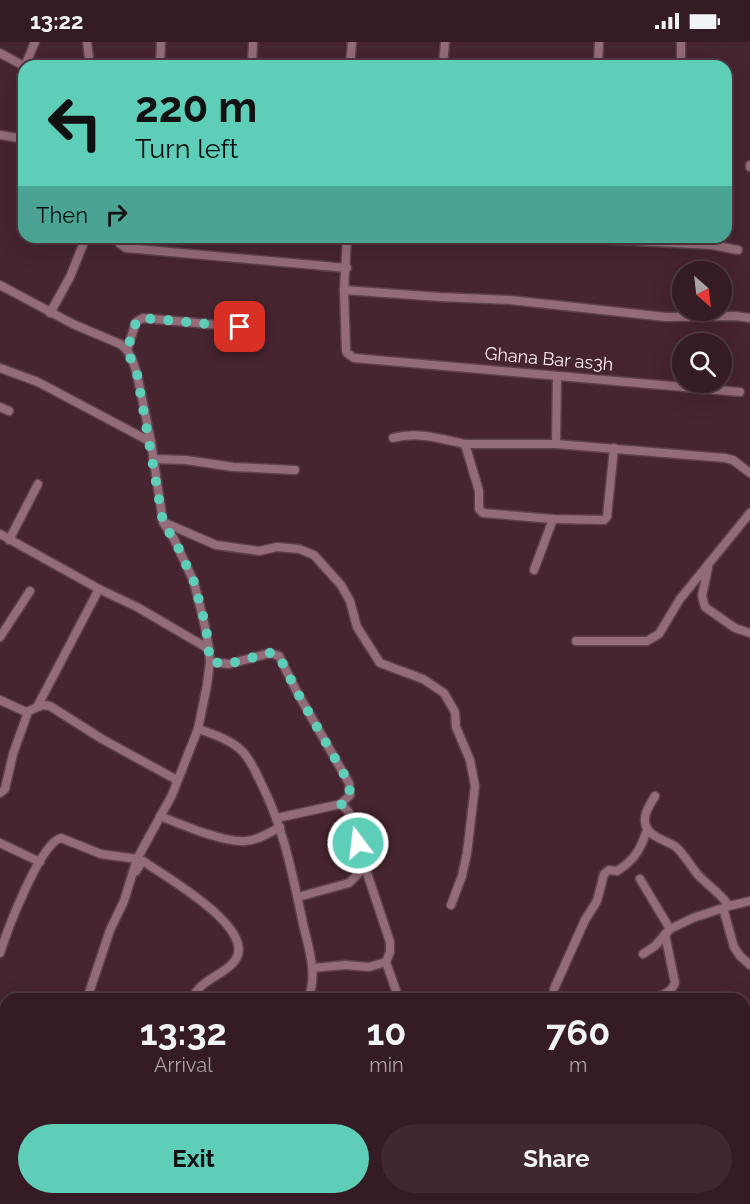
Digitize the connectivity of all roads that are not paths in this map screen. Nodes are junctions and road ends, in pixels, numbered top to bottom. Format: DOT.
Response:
graph roads {
  1 [pos="35,42"];
  2 [pos="87,42"];
  3 [pos="161,42"];
  4 [pos="253,42"];
  5 [pos="352,42"];
  6 [pos="445,42"];
  7 [pos="599,42"];
  8 [pos="681,42"];
  9 [pos="0,53"];
  10 [pos="27,60"];
  11 [pos="89,60"];
  12 [pos="160,60"];
  13 [pos="252,60"];
  14 [pos="350,60"];
  15 [pos="444,60"];
  16 [pos="598,60"];
  17 [pos="681,60"];
  18 [pos="18,63"];
  19 [pos="0,135"];
  20 [pos="18,138"];
  21 [pos="84,243"];
  22 [pos="120,243"];
  23 [pos="347,243"];
  24 [pos="674,243"];
  25 [pos="738,249"];
  26 [pos="347,268"];
  27 [pos="0,285"];
  28 [pos="344,290"];
  29 [pos="50,313"];
  30 [pos="750,318"];
  31 [pos="240,327"];
  32 [pos="127,350"];
  33 [pos="0,368"];
  34 [pos="557,377"];
  35 [pos="740,392"];
  36 [pos="0,407"];
  37 [pos="9,411"];
  38 [pos="393,438"];
  39 [pos="151,442"];
  40 [pos="465,444"];
  41 [pos="555,444"];
  42 [pos="614,448"];
  43 [pos="153,459"];
  44 [pos="295,470"];
  45 [pos="750,473"];
  46 [pos="38,484"];
  47 [pos="750,513"];
  48 [pos="553,519"];
  49 [pos="163,522"];
  50 [pos="0,534"];
  51 [pos="9,540"];
  52 [pos="708,566"];
  53 [pos="534,570"];
  54 [pos="99,589"];
  55 [pos="30,591"];
  56 [pos="750,633"];
  57 [pos="0,637"];
  58 [pos="576,641"];
  59 [pos="208,649"];
  60 [pos="210,662"];
  61 [pos="0,699"];
  62 [pos="33,709"];
  63 [pos="198,729"];
  64 [pos="177,780"];
  65 [pos="0,793"];
  66 [pos="655,796"];
  67 [pos="341,804"];
  68 [pos="160,816"];
  69 [pos="278,822"];
  70 [pos="647,830"];
  71 [pos="0,843"];
  72 [pos="137,859"];
  73 [pos="40,862"];
  74 [pos="365,867"];
  75 [pos="640,879"];
  76 [pos="128,888"];
  77 [pos="298,897"];
  78 [pos="750,901"];
  79 [pos="451,905"];
  80 [pos="726,907"];
  81 [pos="667,931"];
  82 [pos="2,936"];
  83 [pos="0,953"];
  84 [pos="643,954"];
  85 [pos="386,962"];
  86 [pos="750,964"];
  87 [pos="313,968"];
  88 [pos="554,990"];
  89 [pos="89,993"];
  90 [pos="195,993"];
  91 [pos="310,993"];
  92 [pos="397,993"];
  93 [pos="668,993"];
  1 -- 10 [label="street"];
  2 -- 11 [label="street"];
  3 -- 12 [label="street"];
  4 -- 13 [label="street"];
  5 -- 14 [label="street"];
  6 -- 15 [label="street"];
  7 -- 16 [label="street"];
  8 -- 17 [label="street"];
  9 -- 18 [label="street"];
  19 -- 20 [label="street"];
  21 -- 29 [label="street"];
  22 -- 26 [label="street"];
  23 -- 26 [label="street"];
  24 -- 25 [label="street"];
  26 -- 28 [label="street"];
  27 -- 29 [label="street"];
  28 -- 30 [label="street"];
  28 -- 34 [label="street, Ghana Bar as3h"];
  29 -- 32 [label="street"];
  31 -- 32 [label="street"];
  32 -- 39 [label="street"];
  33 -- 39 [label="street"];
  34 -- 35 [label="street, Ghana Bar as3h"];
  34 -- 41 [label="street"];
  36 -- 37 [label="street"];
  38 -- 40 [label="street"];
  39 -- 43 [label="street"];
  40 -- 41 [label="street"];
  40 -- 48 [label="street"];
  41 -- 42 [label="street"];
  42 -- 45 [label="street"];
  42 -- 48 [label="street"];
  43 -- 44 [label="street"];
  43 -- 49 [label="street"];
  46 -- 51 [label="street"];
  47 -- 52 [label="street"];
  48 -- 53 [label="street"];
  49 -- 59 [label="street"];
  49 -- 79 [label="street"];
  50 -- 51 [label="street"];
  51 -- 54 [label="street"];
  52 -- 56 [label="street"];
  52 -- 58 [label="street"];
  54 -- 59 [label="street"];
  54 -- 62 [label="street"];
  55 -- 57 [label="street"];
  59 -- 60 [label="street"];
  60 -- 63 [label="street"];
  60 -- 67 [label="street"];
  61 -- 62 [label="street"];
  62 -- 64 [label="street"];
  62 -- 65 [label="street"];
  63 -- 64 [label="street"];
  63 -- 69 [label="street"];
  64 -- 68 [label="street"];
  66 -- 70 [label="street"];
  67 -- 69 [label="street"];
  67 -- 74 [label="street"];
  68 -- 69 [label="street"];
  68 -- 72 [label="street"];
  69 -- 77 [label="street"];
  70 -- 80 [label="street"];
  70 -- 88 [label="street"];
  71 -- 73 [label="street"];
  72 -- 73 [label="street"];
  72 -- 76 [label="street"];
  73 -- 82 [label="street"];
  74 -- 77 [label="street"];
  74 -- 85 [label="street"];
  75 -- 81 [label="street"];
  76 -- 89 [label="street"];
  76 -- 90 [label="street"];
  77 -- 87 [label="street"];
  78 -- 80 [label="street"];
  80 -- 81 [label="street"];
  80 -- 86 [label="street"];
  81 -- 84 [label="street"];
  81 -- 93 [label="street"];
  82 -- 83 [label="street"];
  85 -- 87 [label="street"];
  85 -- 92 [label="street"];
  87 -- 91 [label="street"];
}
